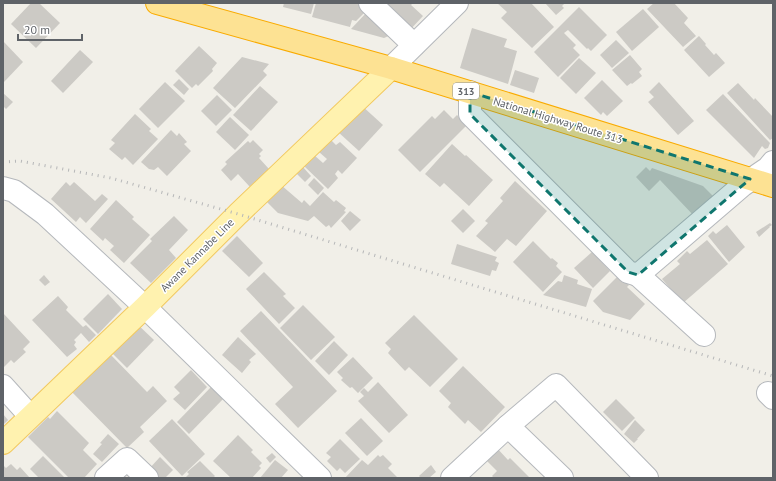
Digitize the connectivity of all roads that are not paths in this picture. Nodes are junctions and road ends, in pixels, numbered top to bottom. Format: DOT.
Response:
graph roads {
  1 [pos="157,3"];
  2 [pos="370,3"];
  3 [pos="457,3"];
  4 [pos="414,45"];
  5 [pos="391,68"];
  6 [pos="470,92"];
  7 [pos="773,162"];
  8 [pos="750,179"];
  9 [pos="773,186"];
  10 [pos="3,188"];
  11 [pos="638,275"];
  12 [pos="145,307"];
  13 [pos="704,335"];
  14 [pos="3,386"];
  15 [pos="30,416"];
  16 [pos="508,426"];
  17 [pos="3,443"];
  18 [pos="106,478"];
  19 [pos="147,478"];
  20 [pos="320,478"];
  21 [pos="452,478"];
  22 [pos="562,478"];
  23 [pos="647,478"];
  1 -- 5 [label="highway, National Highway Route 313 / 313"];
  2 -- 4 [label="street"];
  3 -- 4 [label="street"];
  4 -- 5 [label="street"];
  5 -- 6 [label="highway, National Highway Route 313 / 313"];
  5 -- 12 [label="main road, Awane Kannabe Line"];
  6 -- 8 [label="highway, National Highway Route 313 / 313"];
  6 -- 11 [label="street"];
  7 -- 8 [label="street"];
  8 -- 9 [label="highway, National Highway Route 313 / 313"];
  8 -- 11 [label="street"];
  10 -- 12 [label="street"];
  11 -- 13 [label="street"];
  12 -- 15 [label="main road, Awane Kannabe Line"];
  12 -- 20 [label="street"];
  14 -- 15 [label="street"];
  15 -- 17 [label="main road, Awane Kannabe Line"];
  16 -- 21 [label="street"];
  16 -- 22 [label="street"];
  16 -- 23 [label="street"];
  18 -- 19 [label="street"];
}
